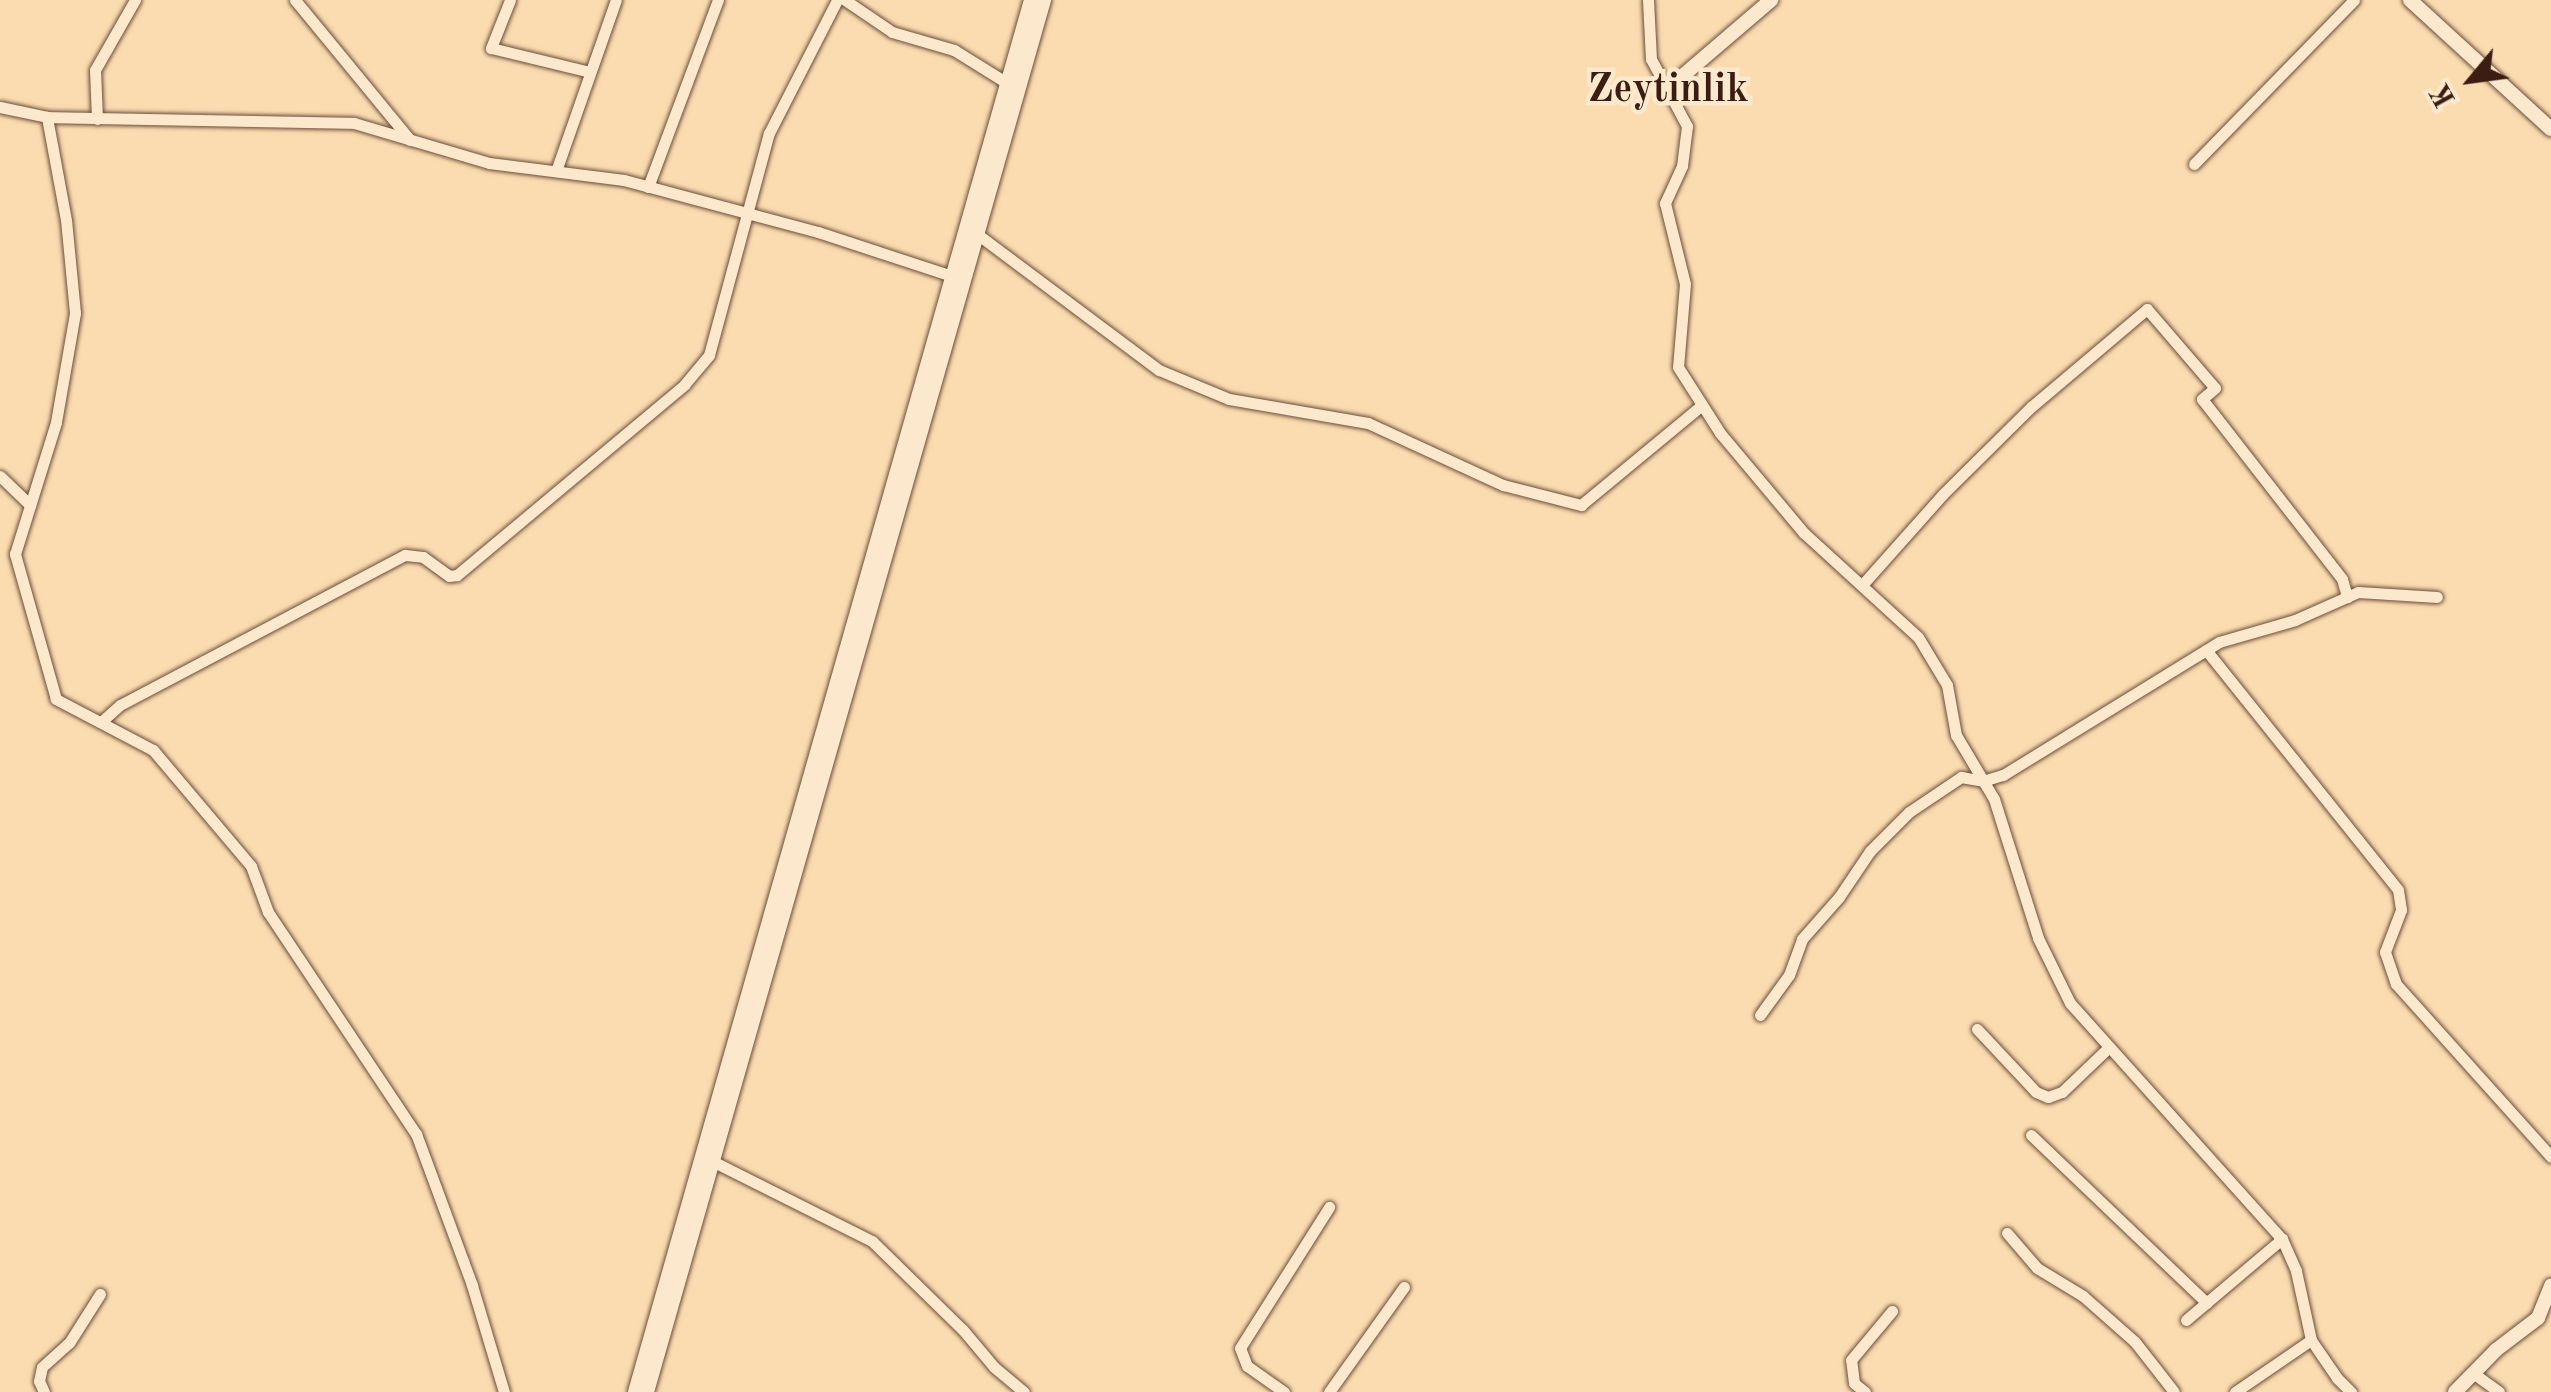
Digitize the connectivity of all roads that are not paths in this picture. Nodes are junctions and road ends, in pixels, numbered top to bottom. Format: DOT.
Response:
graph roads {
  1 [pos="136,0"];
  2 [pos="295,0"];
  3 [pos="510,0"];
  4 [pos="616,0"];
  5 [pos="718,0"];
  6 [pos="837,0"];
  7 [pos="845,0"];
  8 [pos="1031,0"];
  9 [pos="1044,0"];
  10 [pos="1648,0"];
  11 [pos="1771,0"];
  12 [pos="2354,0"];
  13 [pos="2410,0"];
  14 [pos="590,72"];
  15 [pos="1008,83"];
  16 [pos="1665,92"];
  17 [pos="0,106"];
  18 [pos="47,118"];
  19 [pos="96,119"];
  20 [pos="2551,129"];
  21 [pos="410,140"];
  22 [pos="2194,164"];
  23 [pos="556,172"];
  24 [pos="648,187"];
  25 [pos="748,215"];
  26 [pos="978,234"];
  27 [pos="958,278"];
  28 [pos="1702,405"];
  29 [pos="0,476"];
  30 [pos="30,505"];
  31 [pos="1862,586"];
  32 [pos="2347,597"];
  33 [pos="2438,597"];
  34 [pos="2206,650"];
  35 [pos="101,722"];
  36 [pos="1983,781"];
  37 [pos="1760,1015"];
  38 [pos="1978,1029"];
  39 [pos="2108,1048"];
  40 [pos="2031,1135"];
  41 [pos="2551,1157"];
  42 [pos="712,1162"];
  43 [pos="1329,1207"];
  44 [pos="2006,1233"];
  45 [pos="2282,1239"];
  46 [pos="2551,1286"];
  47 [pos="1404,1287"];
  48 [pos="100,1294"];
  49 [pos="2206,1303"];
  50 [pos="1892,1311"];
  51 [pos="2186,1320"];
  52 [pos="2311,1340"];
  53 [pos="2473,1373"];
  54 [pos="44,1392"];
  55 [pos="504,1392"];
  56 [pos="634,1392"];
  57 [pos="646,1392"];
  58 [pos="1024,1392"];
  59 [pos="1284,1392"];
  60 [pos="1329,1392"];
  61 [pos="1865,1392"];
  62 [pos="2174,1392"];
  63 [pos="2235,1392"];
  64 [pos="2351,1392"];
  65 [pos="2455,1392"];
  66 [pos="2499,1392"];
  1 -- 19 [label="street"];
  2 -- 21 [label="street"];
  3 -- 14 [label="street"];
  4 -- 14 [label="street"];
  5 -- 24 [label="street"];
  6 -- 25 [label="street"];
  7 -- 15 [label="street"];
  8 -- 15 [label="street"];
  9 -- 26 [label="street"];
  10 -- 16 [label="street"];
  11 -- 16 [label="street"];
  12 -- 22 [label="street"];
  13 -- 20 [label="street"];
  14 -- 23 [label="street"];
  15 -- 27 [label="street"];
  16 -- 28 [label="street"];
  17 -- 18 [label="street"];
  18 -- 19 [label="street"];
  18 -- 30 [label="street"];
  19 -- 21 [label="street"];
  21 -- 23 [label="street"];
  23 -- 24 [label="street"];
  24 -- 25 [label="street"];
  25 -- 27 [label="street"];
  25 -- 35 [label="street"];
  26 -- 27 [label="street"];
  26 -- 28 [label="street"];
  27 -- 42 [label="street"];
  27 -- 56 [label="street"];
  28 -- 31 [label="street"];
  29 -- 30 [label="street"];
  30 -- 35 [label="street"];
  31 -- 32 [label="street"];
  31 -- 36 [label="street"];
  32 -- 33 [label="street"];
  32 -- 34 [label="street"];
  34 -- 36 [label="street"];
  34 -- 41 [label="street"];
  35 -- 55 [label="street"];
  36 -- 37 [label="street"];
  36 -- 39 [label="street"];
  38 -- 39 [label="street"];
  39 -- 45 [label="street"];
  40 -- 49 [label="street"];
  42 -- 57 [label="street"];
  42 -- 58 [label="street"];
  43 -- 59 [label="street"];
  44 -- 62 [label="street"];
  45 -- 49 [label="street"];
  45 -- 52 [label="street"];
  46 -- 53 [label="street"];
  47 -- 60 [label="street"];
  48 -- 54 [label="street"];
  49 -- 51 [label="street"];
  50 -- 61 [label="street"];
  52 -- 63 [label="street"];
  52 -- 64 [label="street"];
  53 -- 65 [label="street"];
  53 -- 66 [label="street"];
}
